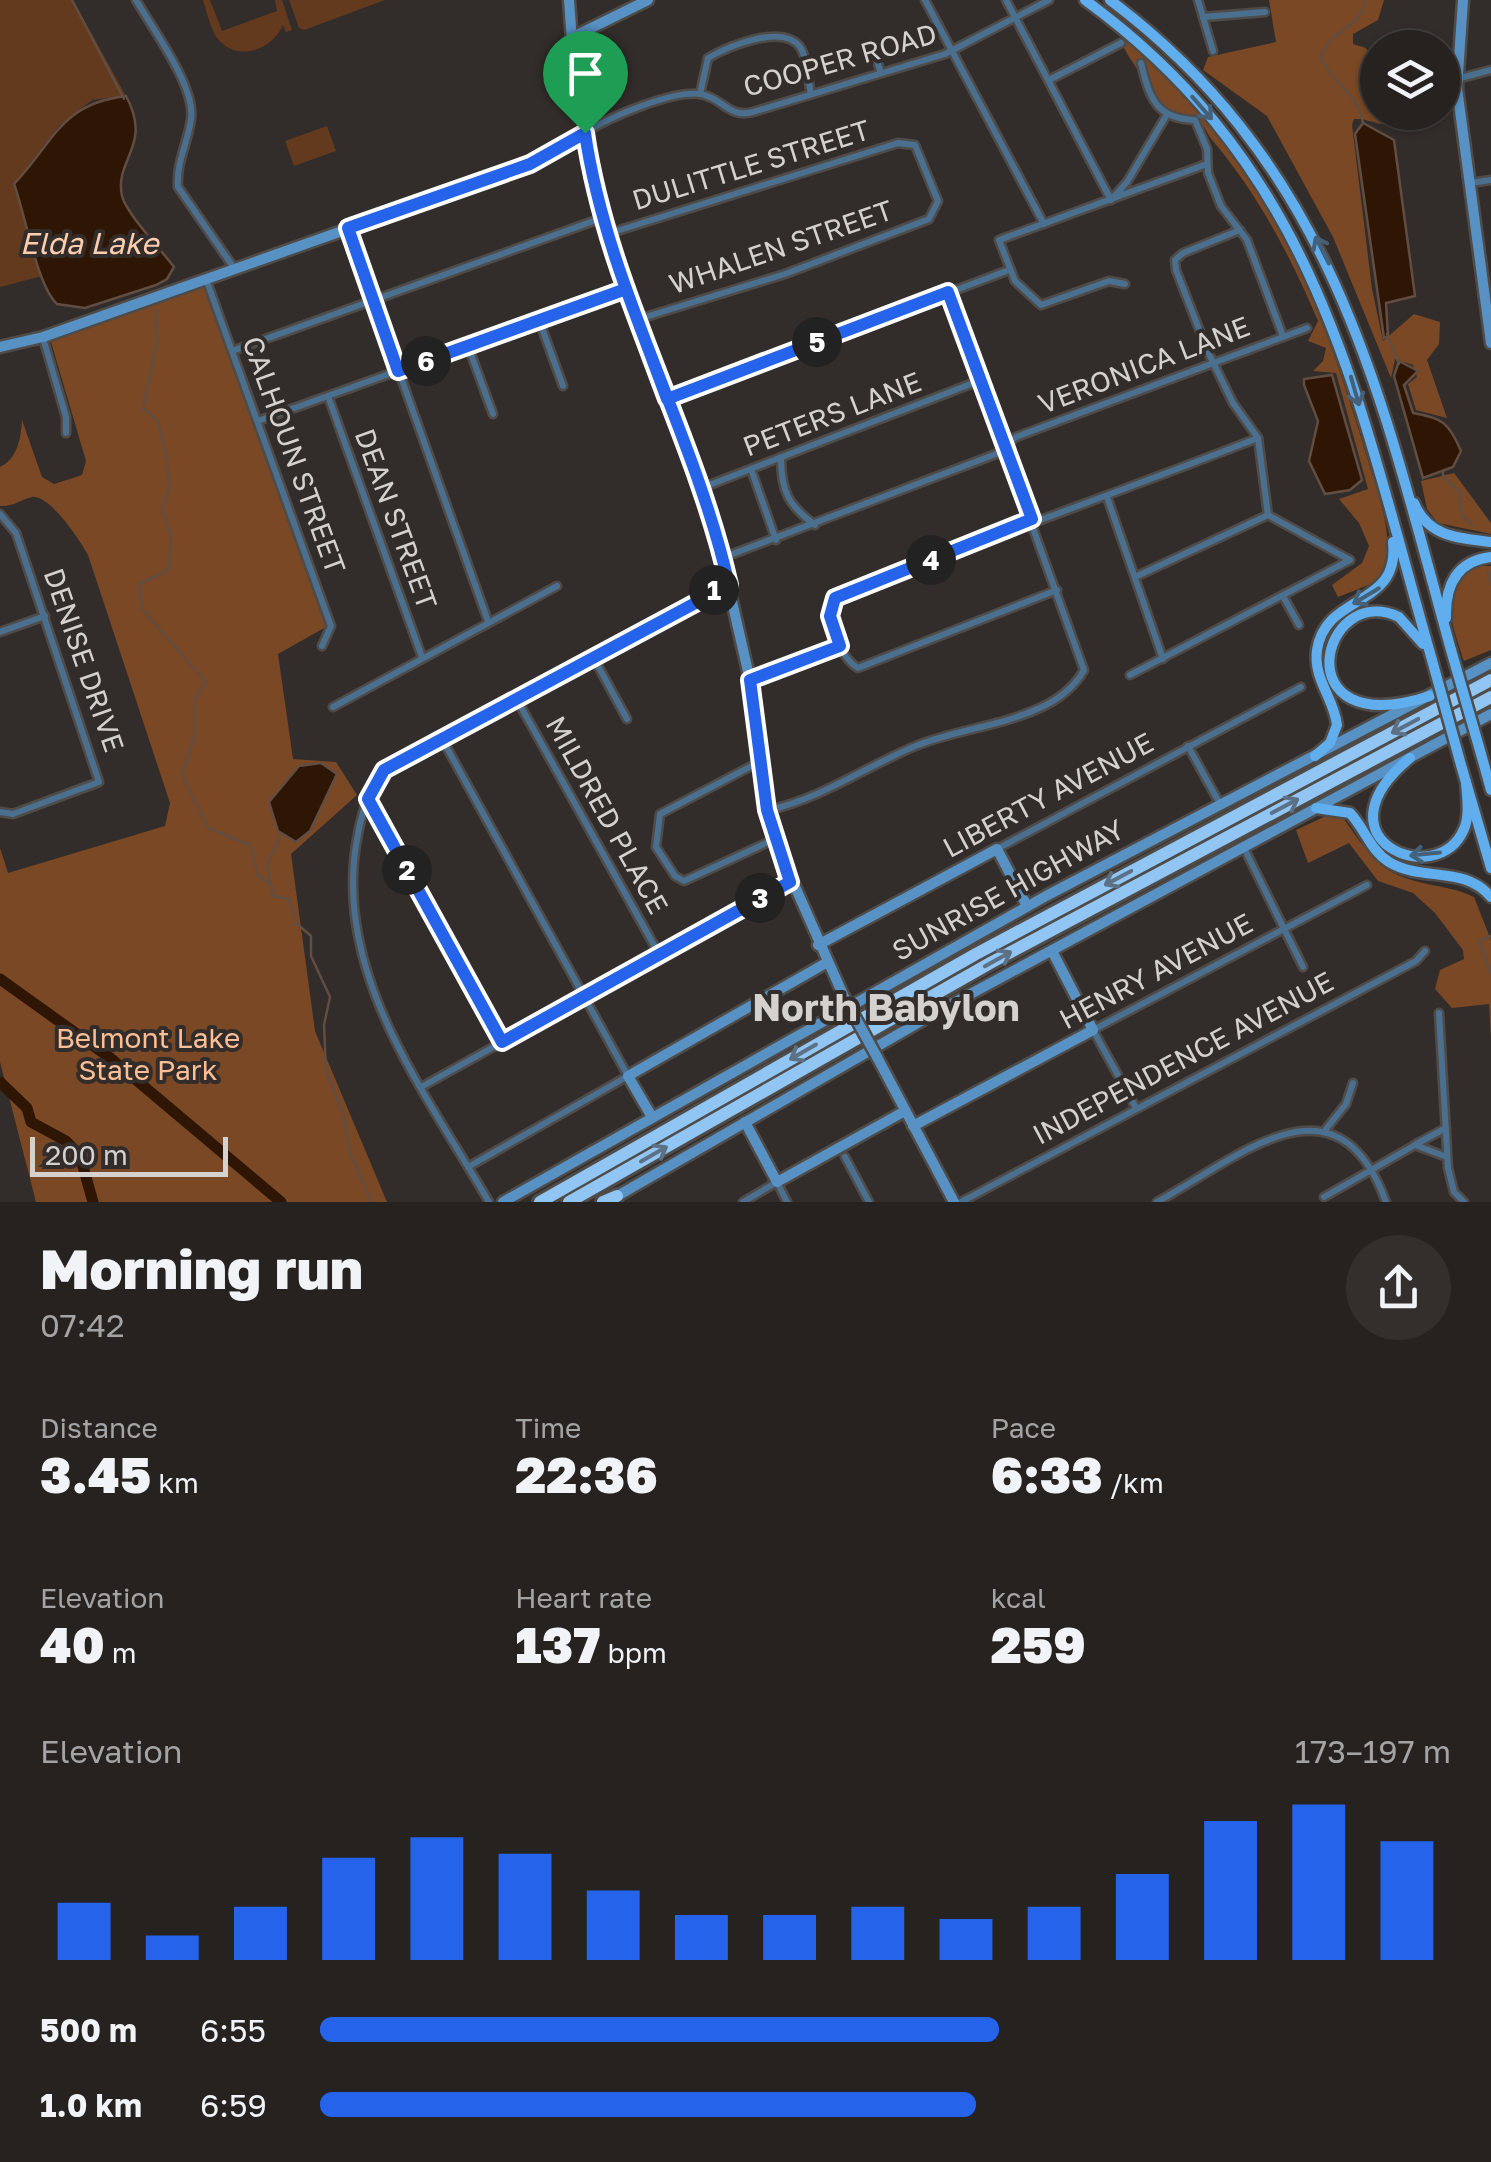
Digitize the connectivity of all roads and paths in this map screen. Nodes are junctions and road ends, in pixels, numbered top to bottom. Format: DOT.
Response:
graph roads {
  1 [pos="136,0"];
  2 [pos="569,0"];
  3 [pos="648,0"];
  4 [pos="925,0"];
  5 [pos="1006,0"];
  6 [pos="1049,0"];
  7 [pos="1086,0"];
  8 [pos="1110,0"];
  9 [pos="1198,0"];
  10 [pos="1464,0"];
  11 [pos="1266,12"];
  12 [pos="1203,17"];
  13 [pos="1016,18"];
  14 [pos="571,38"];
  15 [pos="1460,39"];
  16 [pos="871,44"];
  17 [pos="1121,44"];
  18 [pos="952,51"];
  19 [pos="1213,51"];
  20 [pos="1141,63"];
  21 [pos="1491,70"];
  22 [pos="881,72"];
  23 [pos="1460,77"];
  24 [pos="1049,80"];
  25 [pos="700,94"];
  26 [pos="812,94"];
  27 [pos="1460,110"];
  28 [pos="1166,116"];
  29 [pos="585,133"];
  30 [pos="909,142"];
  31 [pos="1208,164"];
  32 [pos="1491,180"];
  33 [pos="1469,183"];
  34 [pos="1111,200"];
  35 [pos="602,218"];
  36 [pos="1044,224"];
  37 [pos="348,228"];
  38 [pos="1240,230"];
  39 [pos="607,234"];
  40 [pos="234,268"];
  41 [pos="1009,270"];
  42 [pos="206,278"];
  43 [pos="1126,284"];
  44 [pos="626,289"];
  45 [pos="948,292"];
  46 [pos="1488,296"];
  47 [pos="373,300"];
  48 [pos="638,319"];
  49 [pos="539,320"];
  50 [pos="1307,328"];
  51 [pos="1283,336"];
  52 [pos="42,337"];
  53 [pos="1491,344"];
  54 [pos="0,346"];
  55 [pos="468,346"];
  56 [pos="232,351"];
  57 [pos="1215,362"];
  58 [pos="398,371"];
  59 [pos="981,380"];
  60 [pos="564,386"];
  61 [pos="328,396"];
  62 [pos="667,399"];
  63 [pos="493,414"];
  64 [pos="258,422"];
  65 [pos="66,433"];
  66 [pos="1258,438"];
  67 [pos="1006,445"];
  68 [pos="781,458"];
  69 [pos="1397,460"];
  70 [pos="750,469"];
  71 [pos="699,489"];
  72 [pos="1106,496"];
  73 [pos="1389,511"];
  74 [pos="0,514"];
  75 [pos="1268,515"];
  76 [pos="1032,519"];
  77 [pos="814,525"];
  78 [pos="776,540"];
  79 [pos="1491,542"];
  80 [pos="1491,556"];
  81 [pos="722,558"];
  82 [pos="1135,578"];
  83 [pos="729,585"];
  84 [pos="558,586"];
  85 [pos="1057,590"];
  86 [pos="1283,596"];
  87 [pos="45,616"];
  88 [pos="488,620"];
  89 [pos="1299,625"];
  90 [pos="0,632"];
  91 [pos="1447,634"];
  92 [pos="322,646"];
  93 [pos="840,646"];
  94 [pos="592,655"];
  95 [pos="422,656"];
  96 [pos="1163,659"];
  97 [pos="1432,660"];
  98 [pos="1491,663"];
  99 [pos="1130,675"];
  100 [pos="750,680"];
  101 [pos="1491,680"];
  102 [pos="1301,687"];
  103 [pos="1430,696"];
  104 [pos="1491,697"];
  105 [pos="516,698"];
  106 [pos="333,707"];
  107 [pos="1491,714"];
  108 [pos="627,719"];
  109 [pos="442,739"];
  110 [pos="1188,746"];
  111 [pos="1481,754"];
  112 [pos="1316,756"];
  113 [pos="1410,758"];
  114 [pos="762,761"];
  115 [pos="1491,771"];
  116 [pos="1466,782"];
  117 [pos="1491,790"];
  118 [pos="368,799"];
  119 [pos="1220,804"];
  120 [pos="1316,808"];
  121 [pos="767,810"];
  122 [pos="0,812"];
  123 [pos="774,839"];
  124 [pos="1244,848"];
  125 [pos="998,849"];
  126 [pos="1491,868"];
  127 [pos="790,882"];
  128 [pos="1367,885"];
  129 [pos="1491,896"];
  130 [pos="1027,906"];
  131 [pos="1284,928"];
  132 [pos="818,944"];
  133 [pos="1052,951"];
  134 [pos="1425,952"];
  135 [pos="658,954"];
  136 [pos="826,963"];
  137 [pos="1303,968"];
  138 [pos="584,996"];
  139 [pos="1439,1013"];
  140 [pos="1093,1030"];
  141 [pos="502,1042"];
  142 [pos="628,1076"];
  143 [pos="1353,1084"];
  144 [pos="423,1086"];
  145 [pos="1136,1108"];
  146 [pos="905,1111"];
  147 [pos="652,1116"];
  148 [pos="745,1122"];
  149 [pos="913,1126"];
  150 [pos="1446,1128"];
  151 [pos="1325,1129"];
  152 [pos="1415,1145"];
  153 [pos="1447,1156"];
  154 [pos="845,1158"];
  155 [pos="468,1167"];
  156 [pos="1371,1170"];
  157 [pos="777,1182"];
  158 [pos="1324,1197"];
  159 [pos="614,1199"];
  160 [pos="489,1202"];
  161 [pos="503,1202"];
  162 [pos="540,1202"];
  163 [pos="570,1202"];
  164 [pos="743,1202"];
  165 [pos="787,1202"];
  166 [pos="870,1202"];
  167 [pos="957,1202"];
  168 [pos="1157,1202"];
  169 [pos="1386,1202"];
  170 [pos="1464,1202"];
  1 -- 40 [label="street"];
  2 -- 14 [label="main road"];
  3 -- 14 [label="main road"];
  4 -- 18 [label="street"];
  5 -- 13 [label="street"];
  6 -- 13 [label="street, COOPER ROAD"];
  7 -- 73 [label="main road, one-way"];
  69 -- 8 [label="main road, one-way"];
  9 -- 12 [label="street"];
  10 -- 15 [label="main road"];
  11 -- 12 [label="street"];
  12 -- 19 [label="street"];
  13 -- 18 [label="street, COOPER ROAD"];
  13 -- 24 [label="street"];
  14 -- 29 [label="main road"];
  16 -- 22 [label="street"];
  17 -- 24 [label="street"];
  18 -- 22 [label="street, COOPER ROAD"];
  18 -- 36 [label="street"];
  20 -- 28 [label="street"];
  21 -- 23 [label="street"];
  22 -- 26 [label="street, COOPER ROAD"];
  24 -- 34 [label="street"];
  25 -- 26 [label="street, COOPER ROAD"];
  25 -- 26 [label="street"];
  25 -- 29 [label="street"];
  27 -- 33 [label="main road"];
  28 -- 31 [label="street"];
  28 -- 34 [label="street"];
  29 -- 35 [label="main road"];
  29 -- 37 [label="main road"];
  30 -- 39 [label="street, DULITTLE STREET"];
  30 -- 48 [label="street, WHALEN STREET"];
  31 -- 34 [label="street"];
  31 -- 38 [label="street"];
  32 -- 33 [label="street"];
  33 -- 46 [label="main road"];
  34 -- 36 [label="street"];
  35 -- 39 [label="main road"];
  35 -- 47 [label="street"];
  36 -- 41 [label="street"];
  37 -- 40 [label="main road"];
  37 -- 47 [label="street"];
  38 -- 51 [label="street"];
  38 -- 57 [label="street"];
  39 -- 44 [label="main road"];
  40 -- 42 [label="main road"];
  41 -- 43 [label="street"];
  41 -- 45 [label="street"];
  42 -- 52 [label="main road"];
  42 -- 56 [label="street, CALHOUN STREET"];
  44 -- 48 [label="main road"];
  44 -- 49 [label="street"];
  45 -- 59 [label="street"];
  45 -- 62 [label="street"];
  46 -- 53 [label="main road"];
  47 -- 56 [label="street"];
  47 -- 58 [label="street"];
  48 -- 62 [label="main road"];
  49 -- 55 [label="street"];
  49 -- 60 [label="street"];
  50 -- 51 [label="street, VERONICA LANE"];
  51 -- 57 [label="street, VERONICA LANE"];
  52 -- 54 [label="main road"];
  52 -- 65 [label="street"];
  55 -- 58 [label="street"];
  55 -- 63 [label="street"];
  56 -- 64 [label="street, CALHOUN STREET"];
  57 -- 66 [label="street"];
  57 -- 67 [label="street, VERONICA LANE"];
  58 -- 61 [label="street"];
  58 -- 88 [label="street"];
  59 -- 67 [label="street"];
  59 -- 68 [label="street, PETERS LANE"];
  61 -- 64 [label="street"];
  61 -- 95 [label="street, DEAN STREET"];
  62 -- 71 [label="main road"];
  64 -- 92 [label="street, CALHOUN STREET"];
  66 -- 72 [label="street"];
  66 -- 75 [label="street"];
  67 -- 76 [label="street"];
  67 -- 77 [label="street, VERONICA LANE"];
  68 -- 70 [label="street, PETERS LANE"];
  68 -- 77 [label="street"];
  69 -- 79 [label="main road"];
  69 -- 91 [label="main road"];
  70 -- 71 [label="street, PETERS LANE"];
  70 -- 78 [label="street"];
  71 -- 81 [label="main road"];
  72 -- 76 [label="street"];
  72 -- 82 [label="street"];
  73 -- 97 [label="main road"];
  73 -- 112 [label="main road, one-way"];
  74 -- 87 [label="street, DENISE DRIVE"];
  75 -- 82 [label="street"];
  75 -- 86 [label="street"];
  76 -- 85 [label="street"];
  76 -- 93 [label="street"];
  77 -- 78 [label="street, VERONICA LANE"];
  78 -- 81 [label="street, VERONICA LANE"];
  80 -- 91 [label="main road"];
  81 -- 83 [label="main road"];
  82 -- 96 [label="street"];
  83 -- 94 [label="street"];
  83 -- 100 [label="main road"];
  84 -- 88 [label="street"];
  85 -- 93 [label="street"];
  85 -- 121 [label="street"];
  86 -- 89 [label="street"];
  86 -- 96 [label="street"];
  87 -- 90 [label="street"];
  87 -- 122 [label="street, DENISE DRIVE"];
  88 -- 95 [label="street"];
  91 -- 111 [label="main road, bridge"];
  93 -- 100 [label="street"];
  94 -- 105 [label="street"];
  94 -- 108 [label="street"];
  95 -- 106 [label="street"];
  96 -- 99 [label="street"];
  97 -- 103 [label="main road"];
  97 -- 116 [label="main road, bridge"];
  98 -- 103 [label="main road, SUNRISE HIGHWAY"];
  100 -- 114 [label="main road"];
  101 -- 162 [label="highway, SUNRISE HIGHWAY, one-way"];
  102 -- 110 [label="street, LIBERTY AVENUE"];
  103 -- 112 [label="main road, SUNRISE HIGHWAY"];
  163 -- 104 [label="highway, SUNRISE HIGHWAY, one-way"];
  105 -- 109 [label="street"];
  105 -- 135 [label="street, MILDRED PLACE"];
  107 -- 113 [label="main road"];
  109 -- 118 [label="street"];
  109 -- 138 [label="street"];
  110 -- 119 [label="street"];
  110 -- 125 [label="street, LIBERTY AVENUE"];
  111 -- 115 [label="main road"];
  111 -- 117 [label="main road"];
  112 -- 119 [label="main road, SUNRISE HIGHWAY"];
  116 -- 113 [label="main road, one-way"];
  113 -- 120 [label="main road"];
  114 -- 121 [label="main road"];
  114 -- 123 [label="street"];
  116 -- 126 [label="main road"];
  118 -- 141 [label="street"];
  118 -- 144 [label="street"];
  119 -- 130 [label="main road, SUNRISE HIGHWAY"];
  120 -- 124 [label="main road"];
  120 -- 129 [label="main road"];
  121 -- 123 [label="main road"];
  123 -- 127 [label="main road"];
  124 -- 131 [label="street"];
  124 -- 133 [label="main road"];
  125 -- 130 [label="main road"];
  125 -- 132 [label="main road, LIBERTY AVENUE"];
  127 -- 132 [label="main road"];
  127 -- 135 [label="street"];
  128 -- 131 [label="street, HENRY AVENUE"];
  130 -- 147 [label="main road, SUNRISE HIGHWAY"];
  131 -- 137 [label="street"];
  131 -- 140 [label="street, HENRY AVENUE"];
  132 -- 136 [label="main road"];
  133 -- 140 [label="main road"];
  133 -- 148 [label="main road"];
  134 -- 145 [label="street, INDEPENDENCE AVENUE"];
  135 -- 138 [label="street"];
  136 -- 142 [label="main road"];
  136 -- 146 [label="main road, bridge"];
  138 -- 141 [label="street"];
  138 -- 142 [label="street"];
  139 -- 150 [label="street"];
  140 -- 145 [label="street"];
  140 -- 149 [label="main road, HENRY AVENUE"];
  141 -- 144 [label="street"];
  142 -- 147 [label="main road"];
  142 -- 155 [label="street"];
  143 -- 151 [label="street"];
  144 -- 155 [label="street"];
  145 -- 167 [label="street, INDEPENDENCE AVENUE"];
  146 -- 149 [label="main road"];
  146 -- 157 [label="main road"];
  147 -- 161 [label="main road, SUNRISE HIGHWAY"];
  148 -- 157 [label="main road"];
  148 -- 159 [label="main road"];
  149 -- 167 [label="main road"];
  150 -- 152 [label="street"];
  150 -- 153 [label="street"];
  151 -- 156 [label="street"];
  151 -- 168 [label="street"];
  152 -- 153 [label="street"];
  152 -- 156 [label="street"];
  153 -- 170 [label="street"];
  154 -- 166 [label="street"];
  155 -- 160 [label="street"];
  156 -- 158 [label="street"];
  156 -- 169 [label="street"];
  157 -- 164 [label="street"];
  157 -- 165 [label="street"];
}
